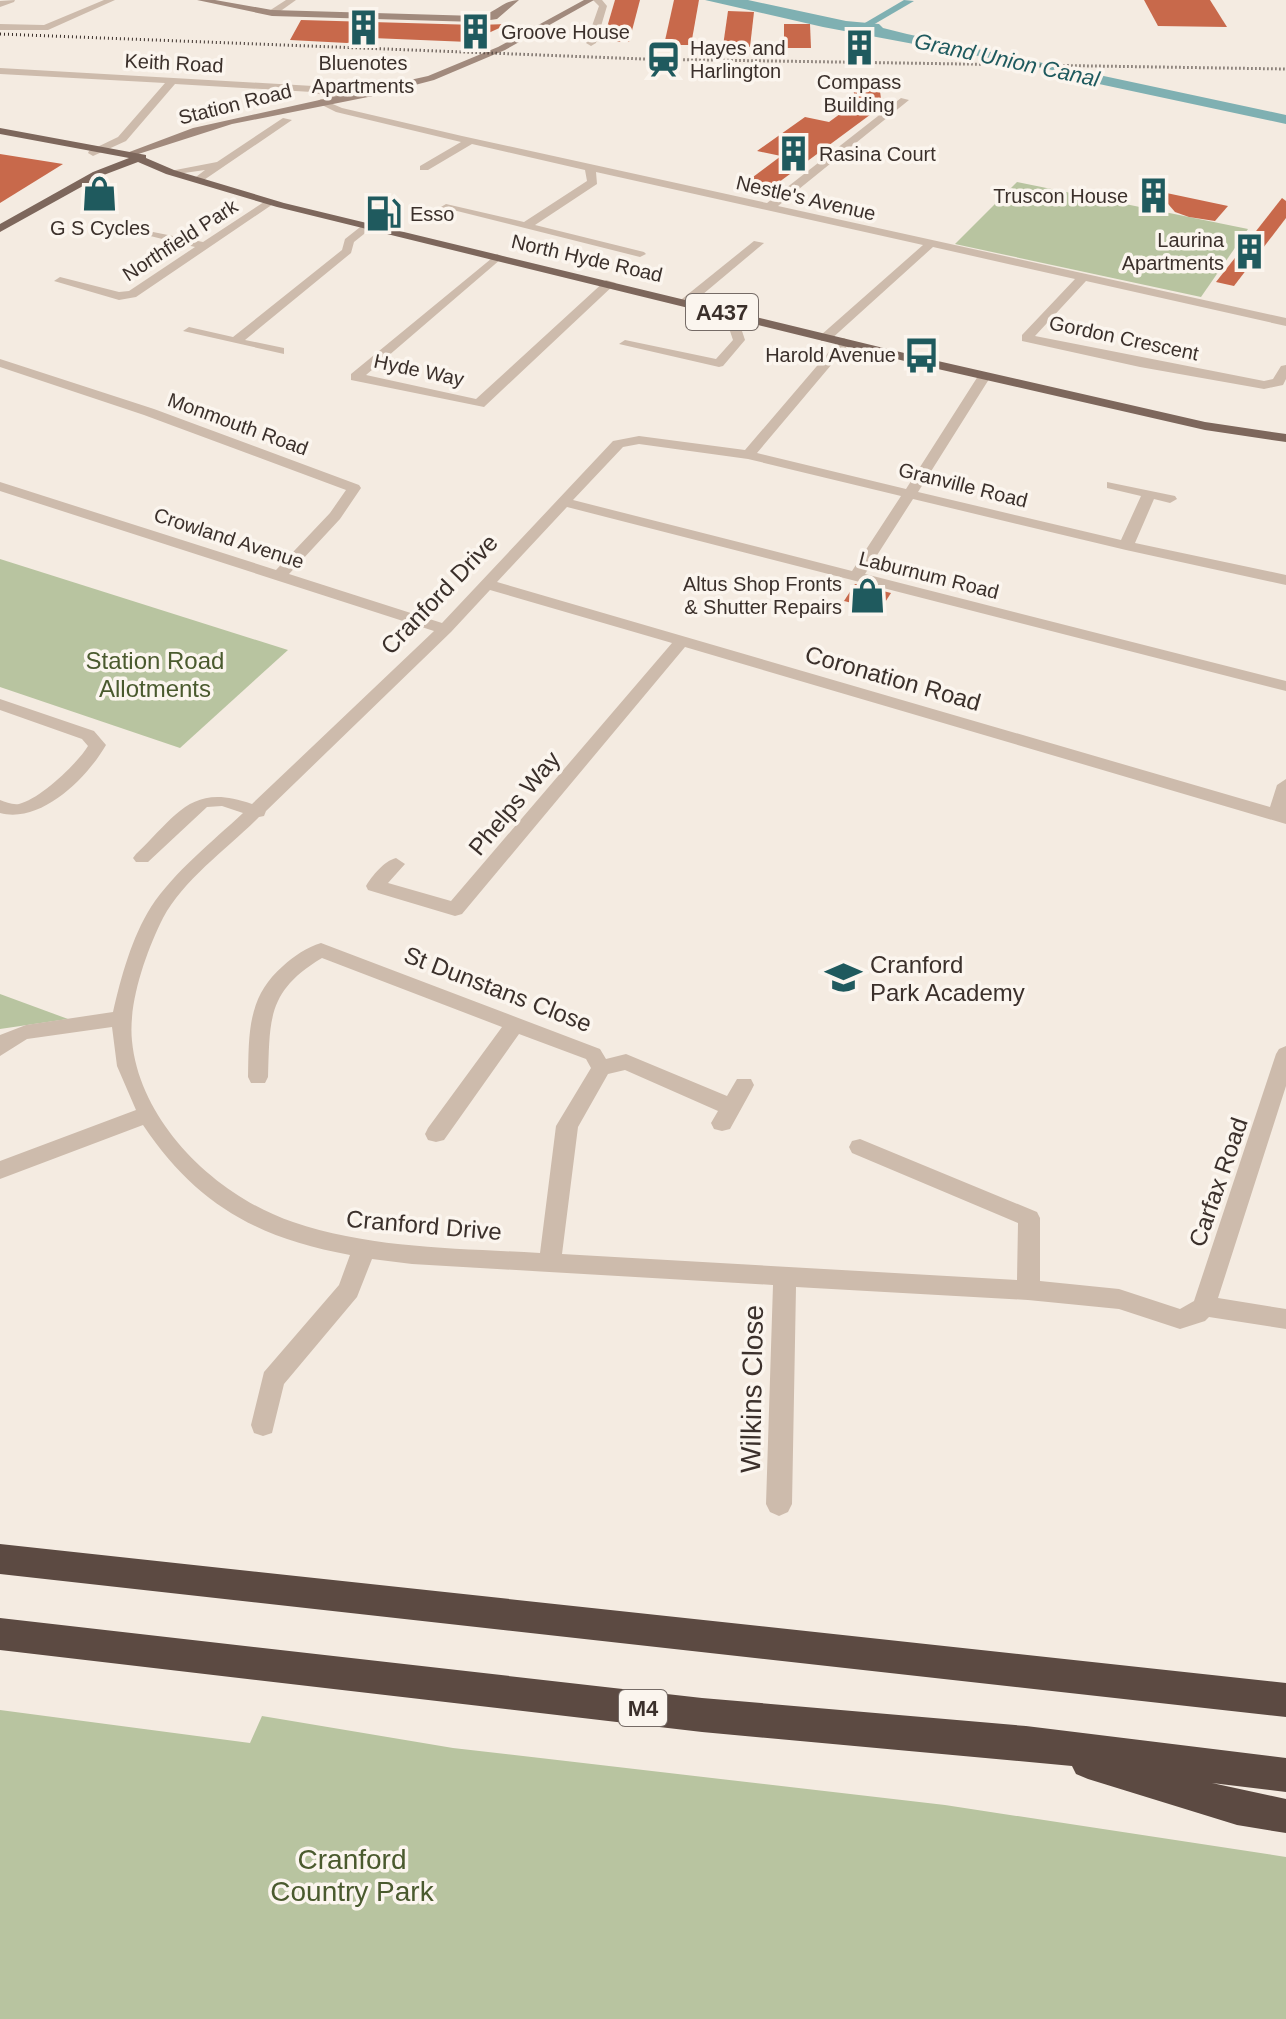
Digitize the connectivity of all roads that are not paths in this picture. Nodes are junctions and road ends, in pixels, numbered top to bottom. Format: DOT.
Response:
graph roads {
  1 [pos="11,0"];
  2 [pos="110,0"];
  3 [pos="201,0"];
  4 [pos="292,0"];
  5 [pos="515,0"];
  6 [pos="590,0"];
  7 [pos="0,4"];
  8 [pos="599,5"];
  9 [pos="578,7"];
  10 [pos="272,13"];
  11 [pos="0,27"];
  12 [pos="591,43"];
  13 [pos="0,71"];
  14 [pos="172,81"];
  15 [pos="343,98"];
  16 [pos="904,100"];
  17 [pos="321,102"];
  18 [pos="287,120"];
  19 [pos="0,131"];
  20 [pos="470,141"];
  21 [pos="156,145"];
  22 [pos="93,150"];
  23 [pos="142,157"];
  24 [pos="128,159"];
  25 [pos="114,160"];
  26 [pos="219,164"];
  27 [pos="590,167"];
  28 [pos="424,168"];
  29 [pos="166,170"];
  30 [pos="97,174"];
  31 [pos="636,178"];
  32 [pos="197,180"];
  33 [pos="593,182"];
  34 [pos="271,202"];
  35 [pos="446,207"];
  36 [pos="768,208"];
  37 [pos="368,226"];
  38 [pos="526,226"];
  39 [pos="0,229"];
  40 [pos="142,231"];
  41 [pos="758,243"];
  42 [pos="930,244"];
  43 [pos="205,246"];
  44 [pos="640,254"];
  45 [pos="497,257"];
  46 [pos="1081,279"];
  47 [pos="60,281"];
  48 [pos="610,283"];
  49 [pos="686,302"];
  50 [pos="740,318"];
  51 [pos="1286,322"];
  52 [pos="189,331"];
  53 [pos="825,338"];
  54 [pos="236,341"];
  55 [pos="844,342"];
  56 [pos="625,344"];
  57 [pos="280,351"];
  58 [pos="0,363"];
  59 [pos="1286,369"];
  60 [pos="985,376"];
  61 [pos="1286,438"];
  62 [pos="629,442"];
  63 [pos="748,455"];
  64 [pos="1112,485"];
  65 [pos="0,486"];
  66 [pos="909,492"];
  67 [pos="1149,494"];
  68 [pos="1170,499"];
  69 [pos="562,502"];
  70 [pos="1126,546"];
  71 [pos="279,575"];
  72 [pos="856,577"];
  73 [pos="1286,580"];
  74 [pos="486,584"];
  75 [pos="445,629"];
  76 [pos="682,641"];
  77 [pos="1286,686"];
  78 [pos="0,704"];
  79 [pos="1286,785"];
  80 [pos="0,806"];
  81 [pos="258,812"];
  82 [pos="1281,816"];
  83 [pos="142,858"];
  84 [pos="396,864"];
  85 [pos="122,1018"];
  86 [pos="516,1023"];
  87 [pos="0,1048"];
  88 [pos="1286,1054"];
  89 [pos="601,1068"];
  90 [pos="258,1077"];
  91 [pos="744,1085"];
  92 [pos="146,1115"];
  93 [pos="436,1134"];
  94 [pos="860,1147"];
  95 [pos="0,1170"];
  96 [pos="364,1249"];
  97 [pos="550,1262"];
  98 [pos="785,1275"];
  99 [pos="1028,1290"];
  100 [pos="1196,1312"];
  101 [pos="1286,1319"];
  102 [pos="263,1425"];
  103 [pos="779,1504"];
  104 [pos="0,1559"];
  105 [pos="0,1634"];
  106 [pos="1286,1700"];
  107 [pos="1026,1743"];
  108 [pos="1286,1775"];
  109 [pos="1286,1816"];
  1 -- 7 [label="street"];
  2 -- 11 [label="street"];
  3 -- 10 [label="street"];
  4 -- 10 [label="street"];
  5 -- 10 [label="street"];
  6 -- 9 [label="street, Station Road"];
  8 -- 9 [label="street"];
  8 -- 12 [label="street"];
  9 -- 15 [label="street, Station Road"];
  13 -- 14 [label="street, Keith Road"];
  14 -- 15 [label="street, Keith Road"];
  14 -- 22 [label="street"];
  15 -- 17 [label="street, Station Road"];
  16 -- 36 [label="street"];
  17 -- 20 [label="street, Nestle's Avenue"];
  17 -- 21 [label="street, Station Road"];
  18 -- 26 [label="street"];
  19 -- 22 [label="main road, North Hyde Road / A437"];
  20 -- 27 [label="street, Nestle's Avenue"];
  20 -- 28 [label="street"];
  21 -- 23 [label="street, Station Road"];
  21 -- 24 [label="street, Station Road"];
  22 -- 24 [label="main road, North Hyde Road / A437"];
  22 -- 25 [label="main road, North Hyde Road / A437"];
  23 -- 24 [label="main road, Station Road / A437"];
  23 -- 29 [label="main road, North Hyde Road / A437"];
  24 -- 25 [label="main road, North Hyde Road / A437"];
  24 -- 29 [label="main road, North Hyde Road / A437"];
  24 -- 30 [label="main road, Station Road / A437"];
  25 -- 30 [label="main road, Station Road / A437"];
  26 -- 29 [label="street"];
  26 -- 32 [label="street"];
  27 -- 31 [label="street, Nestle's Avenue"];
  27 -- 33 [label="street"];
  29 -- 32 [label="main road, North Hyde Road / A437"];
  30 -- 39 [label="main road, Station Road / A437"];
  31 -- 33 [label="street"];
  31 -- 36 [label="street, Nestle's Avenue"];
  32 -- 34 [label="main road, North Hyde Road / A437"];
  33 -- 38 [label="street"];
  34 -- 37 [label="main road, North Hyde Road / A437"];
  34 -- 43 [label="street, Northfield Park"];
  35 -- 38 [label="street"];
  36 -- 42 [label="street, Nestle's Avenue"];
  37 -- 45 [label="main road, North Hyde Road / A437"];
  37 -- 54 [label="street"];
  38 -- 44 [label="street"];
  40 -- 43 [label="street"];
  41 -- 49 [label="street"];
  42 -- 46 [label="street, Nestle's Avenue"];
  42 -- 53 [label="street"];
  43 -- 47 [label="street, Northfield Park"];
  45 -- 48 [label="main road, North Hyde Road / A437"];
  45 -- 48 [label="street, Hyde Way"];
  46 -- 51 [label="street, Nestle's Avenue"];
  46 -- 59 [label="street, Gordon Crescent"];
  48 -- 49 [label="main road, North Hyde Road / A437"];
  49 -- 50 [label="main road, North Hyde Road / A437"];
  50 -- 53 [label="main road, North Hyde Road / A437"];
  50 -- 56 [label="street"];
  52 -- 54 [label="street"];
  53 -- 55 [label="main road, North Hyde Road / A437"];
  54 -- 57 [label="street"];
  55 -- 60 [label="main road, North Hyde Road / A437"];
  55 -- 63 [label="street"];
  58 -- 71 [label="street, Monmouth Road"];
  60 -- 61 [label="main road, North Hyde Road / A437"];
  60 -- 66 [label="street"];
  62 -- 63 [label="street, Granville Road"];
  62 -- 69 [label="street, Cranford Drive"];
  63 -- 66 [label="street, Granville Road"];
  64 -- 67 [label="street"];
  65 -- 71 [label="street, Crowland Avenue"];
  66 -- 70 [label="street, Granville Road"];
  66 -- 72 [label="street"];
  67 -- 68 [label="street"];
  67 -- 70 [label="street"];
  69 -- 72 [label="street, Laburnum Road"];
  69 -- 74 [label="street, Cranford Drive"];
  70 -- 73 [label="street, Granville Road"];
  71 -- 75 [label="street, Crowland Avenue"];
  72 -- 77 [label="street, Laburnum Road"];
  74 -- 75 [label="street, Cranford Drive"];
  74 -- 76 [label="street, Coronation Road"];
  75 -- 81 [label="street, Cranford Drive"];
  76 -- 82 [label="street, Coronation Road"];
  76 -- 84 [label="street, Phelps Way"];
  78 -- 80 [label="street"];
  79 -- 82 [label="street"];
  81 -- 83 [label="street"];
  81 -- 85 [label="street, Cranford Drive"];
  85 -- 87 [label="street"];
  85 -- 92 [label="street, Cranford Drive"];
  86 -- 89 [label="street, St Dunstans Close"];
  86 -- 90 [label="street, St Dunstans Close"];
  86 -- 93 [label="street"];
  88 -- 100 [label="street, Carfax Road"];
  89 -- 91 [label="street"];
  89 -- 97 [label="street, St Dunstans Close"];
  92 -- 95 [label="street"];
  92 -- 96 [label="street, Cranford Drive"];
  94 -- 99 [label="street"];
  96 -- 97 [label="street, Cranford Drive"];
  96 -- 102 [label="street"];
  97 -- 98 [label="street, Cranford Drive"];
  98 -- 99 [label="street, Cranford Drive"];
  98 -- 103 [label="street, Wilkins Close"];
  99 -- 100 [label="street, Cranford Drive"];
  100 -- 101 [label="street, Cranford Drive"];
  104 -- 106 [label="highway"];
  105 -- 107 [label="highway, M4"];
  107 -- 108 [label="highway, M4"];
  107 -- 109 [label="highway, M4"];
}
